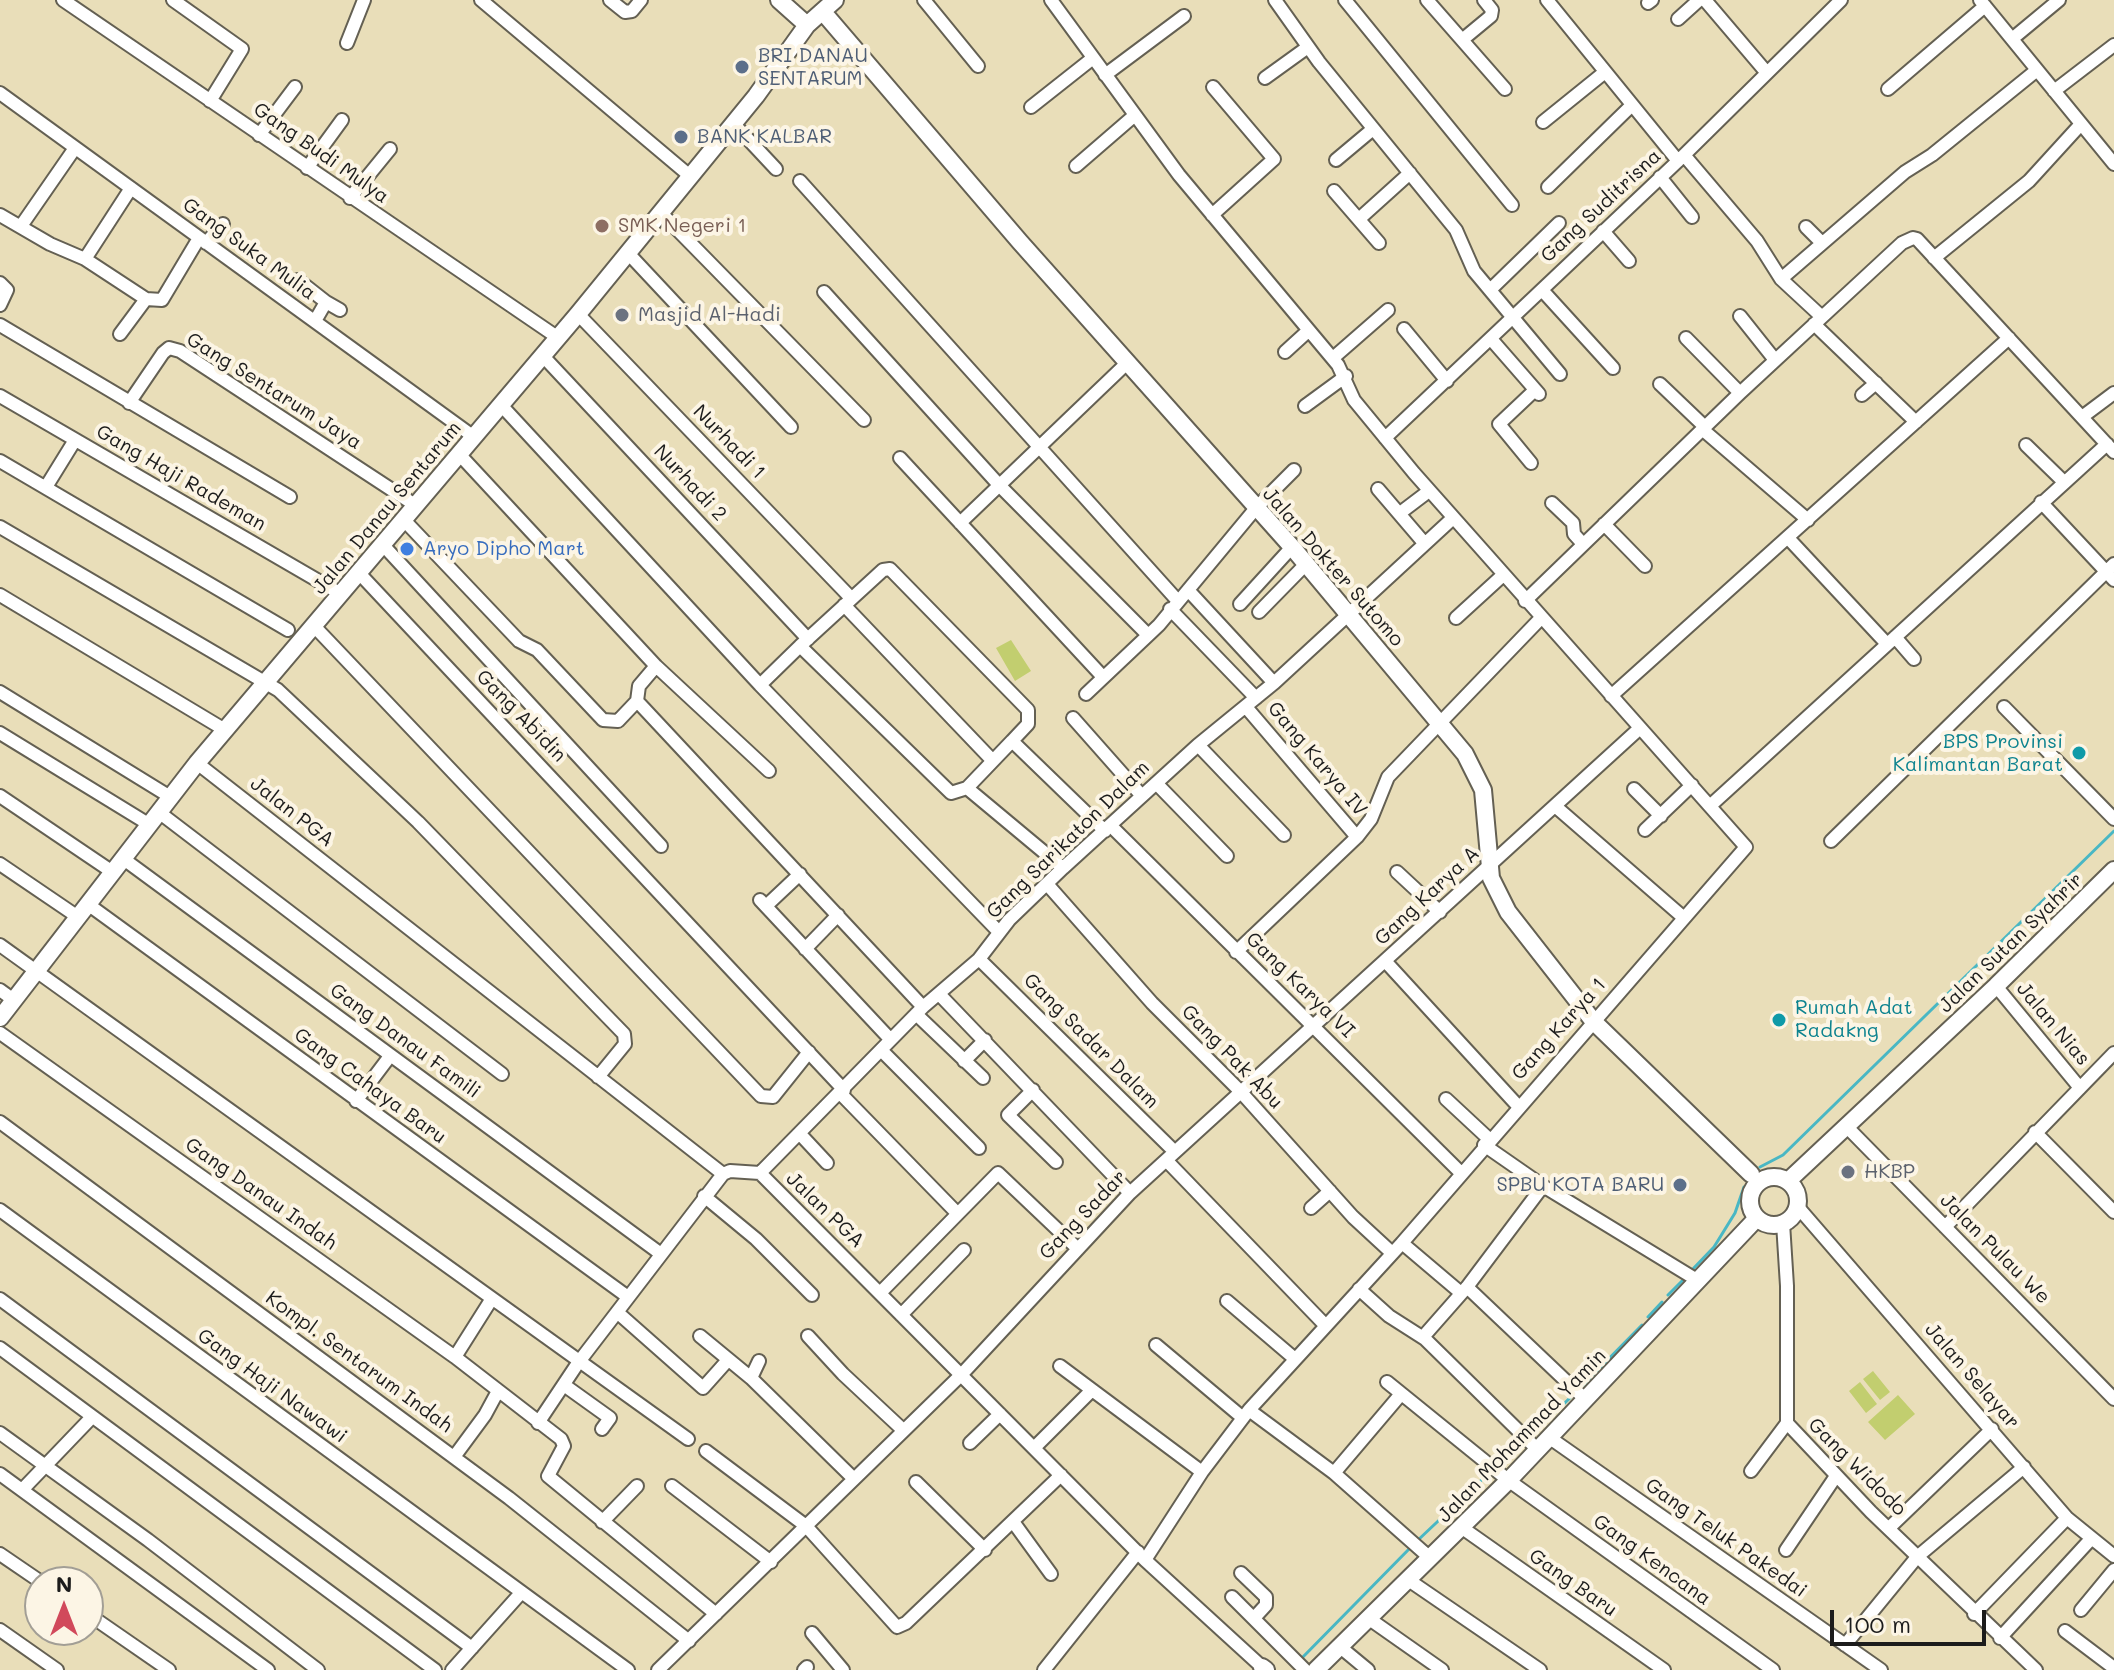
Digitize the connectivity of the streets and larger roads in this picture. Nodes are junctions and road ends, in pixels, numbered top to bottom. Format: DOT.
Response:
graph roads {
  1 [pos="63,0"];
  2 [pos="173,0"];
  3 [pos="364,0"];
  4 [pos="481,0"];
  5 [pos="610,0"];
  6 [pos="641,0"];
  7 [pos="779,0"];
  8 [pos="924,0"];
  9 [pos="1275,0"];
  10 [pos="1345,0"];
  11 [pos="1427,0"];
  12 [pos="1484,0"];
  13 [pos="1547,0"];
  14 [pos="1702,0"];
  15 [pos="1841,0"];
  16 [pos="2059,0"];
  17 [pos="1054,1"];
  18 [pos="1982,3"];
  19 [pos="829,6"];
  20 [pos="1184,16"];
  21 [pos="1678,19"];
  22 [pos="807,25"];
  23 [pos="2012,39"];
  24 [pos="1462,40"];
  25 [pos="347,43"];
  26 [pos="2114,45"];
  27 [pos="1308,47"];
  28 [pos="1093,58"];
  29 [pos="978,66"];
  30 [pos="2037,70"];
  31 [pos="1605,72"];
  32 [pos="1767,73"];
  33 [pos="1105,75"];
  34 [pos="1265,78"];
  35 [pos="295,87"];
  36 [pos="1213,87"];
  37 [pos="1505,89"];
  38 [pos="1888,89"];
  39 [pos="2054,91"];
  40 [pos="0,94"];
  41 [pos="210,101"];
  42 [pos="1632,105"];
  43 [pos="1031,107"];
  44 [pos="1135,115"];
  45 [pos="342,120"];
  46 [pos="1543,122"];
  47 [pos="733,123"];
  48 [pos="2081,124"];
  49 [pos="1373,129"];
  50 [pos="259,135"];
  51 [pos="75,148"];
  52 [pos="390,149"];
  53 [pos="1681,158"];
  54 [pos="1336,160"];
  55 [pos="2114,164"];
  56 [pos="1076,166"];
  57 [pos="307,168"];
  58 [pos="776,169"];
  59 [pos="1410,173"];
  60 [pos="690,176"];
  61 [pos="1660,177"];
  62 [pos="800,181"];
  63 [pos="1548,187"];
  64 [pos="131,188"];
  65 [pos="1334,191"];
  66 [pos="350,198"];
  67 [pos="1512,205"];
  68 [pos="660,212"];
  69 [pos="0,215"];
  70 [pos="1212,215"];
  71 [pos="1692,217"];
  72 [pos="1359,219"];
  73 [pos="1559,223"];
  74 [pos="223,224"];
  75 [pos="21,226"];
  76 [pos="1806,227"];
  77 [pos="1603,231"];
  78 [pos="203,240"];
  79 [pos="1379,243"];
  80 [pos="1822,243"];
  81 [pos="627,252"];
  82 [pos="1934,258"];
  83 [pos="85,259"];
  84 [pos="1629,261"];
  85 [pos="1781,279"];
  86 [pos="298,280"];
  87 [pos="0,283"];
  88 [pos="1490,290"];
  89 [pos="1542,290"];
  90 [pos="824,292"];
  91 [pos="146,299"];
  92 [pos="326,302"];
  93 [pos="0,305"];
  94 [pos="340,310"];
  95 [pos="1388,310"];
  96 [pos="578,314"];
  97 [pos="1740,316"];
  98 [pos="1513,318"];
  99 [pos="315,321"];
  100 [pos="1818,321"];
  101 [pos="0,325"];
  102 [pos="1404,329"];
  103 [pos="1308,331"];
  104 [pos="120,334"];
  105 [pos="557,337"];
  106 [pos="1686,338"];
  107 [pos="2009,338"];
  108 [pos="1491,339"];
  109 [pos="1285,352"];
  110 [pos="542,355"];
  111 [pos="1333,358"];
  112 [pos="1775,360"];
  113 [pos="1127,363"];
  114 [pos="1613,368"];
  115 [pos="1560,374"];
  116 [pos="1346,376"];
  117 [pos="1447,381"];
  118 [pos="1876,383"];
  119 [pos="1660,384"];
  120 [pos="1740,393"];
  121 [pos="2114,393"];
  122 [pos="1862,395"];
  123 [pos="0,396"];
  124 [pos="129,403"];
  125 [pos="501,405"];
  126 [pos="1305,406"];
  127 [pos="2082,417"];
  128 [pos="864,420"];
  129 [pos="1916,422"];
  130 [pos="791,427"];
  131 [pos="1703,428"];
  132 [pos="474,437"];
  133 [pos="1385,438"];
  134 [pos="75,440"];
  135 [pos="2026,445"];
  136 [pos="1041,447"];
  137 [pos="2110,448"];
  138 [pos="459,454"];
  139 [pos="900,458"];
  140 [pos="0,461"];
  141 [pos="1531,463"];
  142 [pos="1294,470"];
  143 [pos="2064,482"];
  144 [pos="1000,486"];
  145 [pos="46,487"];
  146 [pos="1378,489"];
  147 [pos="1429,491"];
  148 [pos="290,497"];
  149 [pos="2041,502"];
  150 [pos="1552,503"];
  151 [pos="415,505"];
  152 [pos="1256,508"];
  153 [pos="1400,513"];
  154 [pos="1453,518"];
  155 [pos="403,519"];
  156 [pos="1808,520"];
  157 [pos="960,523"];
  158 [pos="1604,524"];
  159 [pos="0,527"];
  160 [pos="1789,539"];
  161 [pos="1425,544"];
  162 [pos="1583,544"];
  163 [pos="383,545"];
  164 [pos="1292,547"];
  165 [pos="1306,564"];
  166 [pos="1645,566"];
  167 [pos="2111,572"];
  168 [pos="359,573"];
  169 [pos="1502,576"];
  170 [pos="1188,590"];
  171 [pos="341,594"];
  172 [pos="0,595"];
  173 [pos="847,601"];
  174 [pos="1525,601"];
  175 [pos="1173,604"];
  176 [pos="1240,604"];
  177 [pos="1259,612"];
  178 [pos="1347,615"];
  179 [pos="1456,618"];
  180 [pos="1541,618"];
  181 [pos="301,632"];
  182 [pos="1148,635"];
  183 [pos="1891,640"];
  184 [pos="804,642"];
  185 [pos="1914,659"];
  186 [pos="656,666"];
  187 [pos="1103,677"];
  188 [pos="1274,683"];
  189 [pos="264,684"];
  190 [pos="760,685"];
  191 [pos="0,692"];
  192 [pos="1086,694"];
  193 [pos="1611,696"];
  194 [pos="637,701"];
  195 [pos="1251,703"];
  196 [pos="2004,707"];
  197 [pos="1073,718"];
  198 [pos="1440,725"];
  199 [pos="1640,728"];
  200 [pos="225,730"];
  201 [pos="0,733"];
  202 [pos="1012,741"];
  203 [pos="1198,745"];
  204 [pos="992,760"];
  205 [pos="197,763"];
  206 [pos="769,771"];
  207 [pos="1156,783"];
  208 [pos="1692,785"];
  209 [pos="967,788"];
  210 [pos="1634,789"];
  211 [pos="0,796"];
  212 [pos="1142,796"];
  213 [pos="172,798"];
  214 [pos="1711,805"];
  215 [pos="1555,806"];
  216 [pos="1661,816"];
  217 [pos="155,819"];
  218 [pos="2114,819"];
  219 [pos="1108,828"];
  220 [pos="1645,830"];
  221 [pos="1284,835"];
  222 [pos="1357,837"];
  223 [pos="1831,841"];
  224 [pos="661,846"];
  225 [pos="1227,856"];
  226 [pos="0,864"];
  227 [pos="1490,865"];
  228 [pos="119,866"];
  229 [pos="1063,868"];
  230 [pos="2114,870"];
  231 [pos="1397,872"];
  232 [pos="800,874"];
  233 [pos="1047,884"];
  234 [pos="83,911"];
  235 [pos="1440,912"];
  236 [pos="838,915"];
  237 [pos="1684,918"];
  238 [pos="999,932"];
  239 [pos="0,945"];
  240 [pos="805,949"];
  241 [pos="1236,952"];
  242 [pos="979,959"];
  243 [pos="1386,962"];
  244 [pos="38,972"];
  245 [pos="1996,986"];
  246 [pos="0,990"];
  247 [pos="939,994"];
  248 [pos="15,1001"];
  249 [pos="919,1011"];
  250 [pos="0,1018"];
  251 [pos="1594,1022"];
  252 [pos="1313,1024"];
  253 [pos="0,1033"];
  254 [pos="890,1039"];
  255 [pos="985,1040"];
  256 [pos="881,1050"];
  257 [pos="809,1052"];
  258 [pos="2114,1053"];
  259 [pos="390,1056"];
  260 [pos="964,1061"];
  261 [pos="502,1074"];
  262 [pos="598,1077"];
  263 [pos="983,1078"];
  264 [pos="2080,1088"];
  265 [pos="1033,1090"];
  266 [pos="1240,1091"];
  267 [pos="842,1092"];
  268 [pos="1446,1099"];
  269 [pos="356,1101"];
  270 [pos="1518,1106"];
  271 [pos="0,1122"];
  272 [pos="1847,1127"];
  273 [pos="2035,1132"];
  274 [pos="800,1134"];
  275 [pos="1487,1142"];
  276 [pos="979,1148"];
  277 [pos="1170,1156"];
  278 [pos="1056,1162"];
  279 [pos="827,1163"];
  280 [pos="760,1173"];
  281 [pos="1461,1173"];
  282 [pos="723,1174"];
  283 [pos="1756,1179"];
  284 [pos="1792,1180"];
  285 [pos="1543,1186"];
  286 [pos="1330,1191"];
  287 [pos="1130,1193"];
  288 [pos="704,1196"];
  289 [pos="1311,1208"];
  290 [pos="0,1210"];
  291 [pos="956,1212"];
  292 [pos="2114,1212"];
  293 [pos="1753,1219"];
  294 [pos="1790,1219"];
  295 [pos="1945,1227"];
  296 [pos="1402,1243"];
  297 [pos="1078,1249"];
  298 [pos="964,1250"];
  299 [pos="1392,1253"];
  300 [pos="661,1254"];
  301 [pos="1696,1280"];
  302 [pos="1359,1289"];
  303 [pos="1464,1290"];
  304 [pos="881,1292"];
  305 [pos="812,1295"];
  306 [pos="628,1297"];
  307 [pos="0,1299"];
  308 [pos="491,1300"];
  309 [pos="1227,1301"];
  310 [pos="617,1312"];
  311 [pos="901,1315"];
  312 [pos="1326,1326"];
  313 [pos="700,1336"];
  314 [pos="808,1336"];
  315 [pos="1425,1339"];
  316 [pos="1156,1345"];
  317 [pos="0,1348"];
  318 [pos="455,1357"];
  319 [pos="1295,1359"];
  320 [pos="728,1360"];
  321 [pos="759,1361"];
  322 [pos="578,1363"];
  323 [pos="1060,1366"];
  324 [pos="962,1374"];
  325 [pos="751,1378"];
  326 [pos="1387,1382"];
  327 [pos="564,1385"];
  328 [pos="1092,1390"];
  329 [pos="498,1391"];
  330 [pos="1401,1394"];
  331 [pos="2114,1399"];
  332 [pos="1586,1400"];
  333 [pos="1000,1414"];
  334 [pos="1246,1414"];
  335 [pos="92,1417"];
  336 [pos="538,1423"];
  337 [pos="1787,1423"];
  338 [pos="602,1429"];
  339 [pos="1992,1429"];
  340 [pos="903,1430"];
  341 [pos="0,1433"];
  342 [pos="688,1439"];
  343 [pos="970,1443"];
  344 [pos="1542,1446"];
  345 [pos="1034,1448"];
  346 [pos="706,1451"];
  347 [pos="454,1457"];
  348 [pos="44,1465"];
  349 [pos="2024,1467"];
  350 [pos="1751,1471"];
  351 [pos="1202,1472"];
  352 [pos="1334,1473"];
  353 [pos="0,1474"];
  354 [pos="1061,1475"];
  355 [pos="1836,1476"];
  356 [pos="854,1479"];
  357 [pos="1509,1480"];
  358 [pos="916,1482"];
  359 [pos="637,1486"];
  360 [pos="672,1486"];
  361 [pos="22,1490"];
  362 [pos="2067,1518"];
  363 [pos="602,1522"];
  364 [pos="1014,1523"];
  365 [pos="806,1526"];
  366 [pos="1461,1527"];
  367 [pos="1889,1528"];
  368 [pos="2090,1540"];
  369 [pos="985,1550"];
  370 [pos="1786,1550"];
  371 [pos="0,1554"];
  372 [pos="1142,1556"];
  373 [pos="2114,1556"];
  374 [pos="1429,1557"];
  375 [pos="1917,1557"];
  376 [pos="771,1562"];
  377 [pos="24,1570"];
  378 [pos="2114,1570"];
  379 [pos="1241,1573"];
  380 [pos="1051,1574"];
  381 [pos="1407,1579"];
  382 [pos="520,1594"];
  383 [pos="1232,1597"];
  384 [pos="2081,1610"];
  385 [pos="716,1614"];
  386 [pos="1974,1614"];
  387 [pos="1255,1617"];
  388 [pos="1368,1618"];
  389 [pos="104,1625"];
  390 [pos="0,1630"];
  391 [pos="2065,1631"];
  392 [pos="812,1633"];
  393 [pos="2000,1638"];
  394 [pos="689,1641"];
  395 [pos="1845,1645"];
  396 [pos="1339,1646"];
  397 [pos="472,1648"];
  398 [pos="1264,1668"];
  399 [pos="2114,1668"];
  400 [pos="57,1670"];
  401 [pos="169,1670"];
  402 [pos="268,1670"];
  403 [pos="318,1670"];
  404 [pos="435,1670"];
  405 [pos="452,1670"];
  406 [pos="628,1670"];
  407 [pos="658,1670"];
  408 [pos="843,1670"];
  409 [pos="1044,1670"];
  410 [pos="1305,1670"];
  411 [pos="1316,1670"];
  412 [pos="1368,1670"];
  413 [pos="1442,1670"];
  414 [pos="1540,1670"];
  415 [pos="1664,1670"];
  416 [pos="1773,1670"];
  417 [pos="1881,1670"];
  418 [pos="2036,1670"];
  1 -- 41 [label="street, Gang Budi Mulya"];
  2 -- 41 [label="street"];
  3 -- 25 [label="street"];
  4 -- 60 [label="street"];
  5 -- 6 [label="street"];
  7 -- 22 [label="street"];
  8 -- 29 [label="street"];
  9 -- 27 [label="street"];
  10 -- 67 [label="street"];
  11 -- 24 [label="street"];
  12 -- 24 [label="street"];
  13 -- 31 [label="street"];
  14 -- 21 [label="street"];
  14 -- 32 [label="street"];
  15 -- 32 [label="street, Gang Suditrisna"];
  16 -- 23 [label="street"];
  17 -- 28 [label="street, Gang Karya 1"];
  18 -- 23 [label="street"];
  18 -- 38 [label="street"];
  19 -- 22 [label="street, Jalan Danau Sentarum"];
  19 -- 113 [label="street, Jalan Dokter Sutomo"];
  20 -- 33 [label="street"];
  22 -- 47 [label="street, Jalan Danau Sentarum"];
  23 -- 30 [label="street"];
  24 -- 37 [label="street"];
  26 -- 39 [label="street"];
  27 -- 34 [label="street"];
  27 -- 49 [label="street"];
  28 -- 33 [label="street, Gang Karya 1"];
  28 -- 43 [label="street"];
  30 -- 39 [label="street"];
  30 -- 80 [label="street"];
  31 -- 42 [label="street"];
  31 -- 46 [label="street"];
  32 -- 53 [label="street, Gang Suditrisna"];
  33 -- 44 [label="street, Gang Karya 1"];
  35 -- 50 [label="street"];
  36 -- 70 [label="street"];
  39 -- 48 [label="street"];
  40 -- 51 [label="street, Gang Suka Mulia"];
  41 -- 50 [label="street, Gang Budi Mulya"];
  42 -- 53 [label="street"];
  42 -- 63 [label="street"];
  44 -- 56 [label="street"];
  44 -- 70 [label="street, Gang Karya 1"];
  45 -- 57 [label="street"];
  47 -- 58 [label="street"];
  47 -- 60 [label="street, Jalan Danau Sentarum"];
  48 -- 55 [label="street"];
  48 -- 82 [label="street"];
  49 -- 54 [label="street"];
  49 -- 59 [label="street"];
  50 -- 57 [label="street, Gang Budi Mulya"];
  51 -- 64 [label="street, Gang Suka Mulia"];
  51 -- 75 [label="street"];
  52 -- 66 [label="street"];
  53 -- 61 [label="street, Gang Suditrisna"];
  53 -- 85 [label="street"];
  57 -- 66 [label="street, Gang Budi Mulya"];
  59 -- 72 [label="street"];
  59 -- 88 [label="street"];
  60 -- 68 [label="street, Jalan Danau Sentarum"];
  61 -- 71 [label="street"];
  61 -- 77 [label="street, Gang Suditrisna"];
  62 -- 136 [label="street, Gang Karya IV"];
  64 -- 78 [label="street, Gang Suka Mulia"];
  64 -- 83 [label="street"];
  65 -- 72 [label="street"];
  66 -- 105 [label="street, Gang Budi Mulya"];
  68 -- 81 [label="street, Jalan Danau Sentarum"];
  68 -- 128 [label="street"];
  69 -- 75 [label="street"];
  70 -- 103 [label="street, Gang Karya 1"];
  72 -- 79 [label="street"];
  73 -- 88 [label="street"];
  74 -- 78 [label="street"];
  75 -- 83 [label="street"];
  76 -- 80 [label="street"];
  77 -- 84 [label="street"];
  77 -- 89 [label="street, Gang Suditrisna"];
  78 -- 91 [label="street"];
  78 -- 99 [label="street, Gang Suka Mulia"];
  80 -- 85 [label="street"];
  81 -- 96 [label="street, Jalan Danau Sentarum"];
  81 -- 130 [label="street"];
  82 -- 100 [label="street"];
  82 -- 107 [label="street"];
  83 -- 91 [label="street"];
  85 -- 100 [label="street"];
  86 -- 92 [label="street"];
  87 -- 93 [label="street"];
  88 -- 98 [label="street"];
  89 -- 98 [label="street, Gang Suditrisna"];
  89 -- 114 [label="street"];
  90 -- 144 [label="street"];
  91 -- 104 [label="street"];
  92 -- 94 [label="street"];
  92 -- 99 [label="street"];
  95 -- 111 [label="street"];
  96 -- 105 [label="street, Jalan Danau Sentarum"];
  96 -- 173 [label="street, Nurhadi 1"];
  97 -- 112 [label="street"];
  98 -- 108 [label="street, Gang Suditrisna"];
  98 -- 115 [label="street"];
  99 -- 132 [label="street, Gang Suka Mulia"];
  100 -- 112 [label="street"];
  100 -- 118 [label="street"];
  101 -- 124 [label="street"];
  102 -- 117 [label="street"];
  103 -- 109 [label="street"];
  103 -- 111 [label="street, Gang Karya 1"];
  105 -- 110 [label="street, Jalan Danau Sentarum"];
  106 -- 120 [label="street"];
  107 -- 127 [label="street"];
  107 -- 129 [label="street"];
  108 -- 117 [label="street, Gang Suditrisna"];
  108 -- 141 [label="street"];
  110 -- 125 [label="street, Jalan Danau Sentarum"];
  110 -- 184 [label="street, Nurhadi 2"];
  111 -- 116 [label="street, Gang Karya 1"];
  112 -- 120 [label="street"];
  113 -- 136 [label="street"];
  113 -- 152 [label="street, Jalan Dokter Sutomo"];
  116 -- 126 [label="street"];
  116 -- 133 [label="street, Gang Karya 1"];
  117 -- 133 [label="street, Gang Suditrisna"];
  118 -- 122 [label="street"];
  118 -- 129 [label="street"];
  119 -- 131 [label="street"];
  120 -- 131 [label="street"];
  121 -- 127 [label="street"];
  123 -- 134 [label="street, Gang Haji Rademan"];
  124 -- 148 [label="street"];
  124 -- 151 [label="street, Gang Sentarum Jaya"];
  125 -- 132 [label="street, Jalan Danau Sentarum"];
  125 -- 190 [label="street"];
  127 -- 137 [label="street"];
  129 -- 156 [label="street"];
  131 -- 156 [label="street"];
  131 -- 158 [label="street"];
  132 -- 138 [label="street, Jalan Danau Sentarum"];
  133 -- 147 [label="street, Gang Karya 1"];
  134 -- 145 [label="street"];
  134 -- 171 [label="street, Gang Haji Rademan"];
  135 -- 143 [label="street"];
  136 -- 144 [label="street"];
  136 -- 175 [label="street, Gang Karya IV"];
  137 -- 143 [label="street"];
  138 -- 151 [label="street, Jalan Danau Sentarum"];
  138 -- 186 [label="street"];
  139 -- 157 [label="street"];
  140 -- 145 [label="street"];
  142 -- 152 [label="street"];
  143 -- 149 [label="street"];
  144 -- 157 [label="street"];
  144 -- 182 [label="street"];
  145 -- 181 [label="street"];
  146 -- 153 [label="street"];
  147 -- 153 [label="street"];
  147 -- 154 [label="street, Gang Karya 1"];
  149 -- 167 [label="street"];
  149 -- 183 [label="street"];
  150 -- 162 [label="street"];
  151 -- 155 [label="street, Jalan Danau Sentarum"];
  152 -- 164 [label="street, Jalan Dokter Sutomo"];
  152 -- 170 [label="street"];
  153 -- 161 [label="street"];
  154 -- 161 [label="street, Gang Sarikaton Dalam"];
  154 -- 169 [label="street, Gang Karya 1"];
  155 -- 163 [label="street, Jalan Danau Sentarum"];
  155 -- 194 [label="street"];
  156 -- 160 [label="street"];
  157 -- 187 [label="street"];
  158 -- 162 [label="street"];
  158 -- 166 [label="street"];
  159 -- 189 [label="street"];
  160 -- 183 [label="street"];
  160 -- 193 [label="street"];
  161 -- 178 [label="street, Gang Sarikaton Dalam"];
  162 -- 174 [label="street"];
  163 -- 168 [label="street, Jalan Danau Sentarum"];
  163 -- 224 [label="street"];
  164 -- 165 [label="street, Jalan Dokter Sutomo"];
  164 -- 176 [label="street"];
  165 -- 177 [label="street"];
  165 -- 178 [label="street, Jalan Dokter Sutomo"];
  167 -- 223 [label="street"];
  168 -- 171 [label="street, Jalan Danau Sentarum"];
  168 -- 257 [label="street, Gang Abidin"];
  169 -- 174 [label="street, Gang Karya 1"];
  169 -- 179 [label="street"];
  170 -- 175 [label="street"];
  170 -- 188 [label="street"];
  171 -- 181 [label="street, Jalan Danau Sentarum"];
  172 -- 200 [label="street"];
  173 -- 184 [label="street"];
  173 -- 202 [label="street"];
  173 -- 204 [label="street, Nurhadi 1"];
  174 -- 180 [label="street, Gang Karya 1"];
  175 -- 182 [label="street"];
  175 -- 195 [label="street, Gang Karya IV"];
  178 -- 188 [label="street, Gang Sarikaton Dalam"];
  178 -- 198 [label="street, Jalan Dokter Sutomo"];
  180 -- 193 [label="street, Gang Karya 1"];
  180 -- 198 [label="street"];
  181 -- 189 [label="street, Jalan Danau Sentarum"];
  181 -- 257 [label="street"];
  182 -- 187 [label="street"];
  183 -- 185 [label="street"];
  183 -- 214 [label="street"];
  184 -- 190 [label="street"];
  184 -- 209 [label="street, Nurhadi 2"];
  186 -- 194 [label="street"];
  186 -- 206 [label="street"];
  187 -- 192 [label="street"];
  188 -- 195 [label="street, Gang Sarikaton Dalam"];
  189 -- 200 [label="street, Jalan Danau Sentarum"];
  189 -- 262 [label="street"];
  190 -- 238 [label="street"];
  191 -- 213 [label="street"];
  193 -- 199 [label="street, Gang Karya 1"];
  194 -- 232 [label="street"];
  195 -- 203 [label="street, Gang Sarikaton Dalam"];
  195 -- 222 [label="street, Gang Karya IV"];
  196 -- 218 [label="street"];
  197 -- 212 [label="street"];
  198 -- 222 [label="street"];
  198 -- 227 [label="street, Jalan Dokter Sutomo"];
  199 -- 208 [label="street, Gang Karya 1"];
  199 -- 215 [label="street, Gang Karya A"];
  200 -- 205 [label="street, Jalan Danau Sentarum"];
  201 -- 217 [label="street"];
  202 -- 204 [label="street"];
  202 -- 219 [label="street, Gang Karya VI"];
  203 -- 207 [label="street, Gang Sarikaton Dalam"];
  203 -- 221 [label="street"];
  204 -- 209 [label="street"];
  205 -- 213 [label="street, Jalan Danau Sentarum"];
  205 -- 262 [label="street, Jalan PGA"];
  207 -- 212 [label="street, Gang Sarikaton Dalam"];
  207 -- 225 [label="street"];
  208 -- 214 [label="street, Gang Karya 1"];
  208 -- 216 [label="street"];
  209 -- 229 [label="street"];
  210 -- 216 [label="street"];
  211 -- 228 [label="street, Gang Danau Famili"];
  212 -- 219 [label="street, Gang Sarikaton Dalam"];
  213 -- 217 [label="street, Jalan Danau Sentarum"];
  214 -- 237 [label="street, Gang Karya 1"];
  215 -- 227 [label="street, Gang Karya A"];
  215 -- 237 [label="street"];
  216 -- 220 [label="street"];
  217 -- 228 [label="street, Jalan Danau Sentarum"];
  217 -- 261 [label="street"];
  219 -- 229 [label="street, Gang Sarikaton Dalam"];
  219 -- 241 [label="street, Gang Karya VI"];
  222 -- 241 [label="street"];
  226 -- 234 [label="street, Gang Cahaya Baru"];
  227 -- 235 [label="street, Gang Karya A"];
  227 -- 251 [label="street, Jalan Dokter Sutomo"];
  228 -- 234 [label="street, Jalan Danau Sentarum"];
  228 -- 259 [label="street, Gang Danau Famili"];
  229 -- 233 [label="street, Gang Sarikaton Dalam"];
  230 -- 245 [label="street, Jalan Sutan Syahrir"];
  231 -- 235 [label="street"];
  232 -- 236 [label="street"];
  232 -- 240 [label="street"];
  233 -- 238 [label="street, Gang Sarikaton Dalam"];
  233 -- 266 [label="street, Gang Pak Abu"];
  234 -- 244 [label="street, Jalan Danau Sentarum"];
  234 -- 269 [label="street, Gang Cahaya Baru"];
  235 -- 243 [label="street, Gang Karya A"];
  236 -- 240 [label="street"];
  236 -- 249 [label="street"];
  237 -- 251 [label="street, Gang Karya 1"];
  238 -- 242 [label="street, Gang Sarikaton Dalam"];
  239 -- 244 [label="street"];
  240 -- 254 [label="street"];
  241 -- 252 [label="street, Gang Karya VI"];
  242 -- 247 [label="street, Gang Sarikaton Dalam"];
  242 -- 277 [label="street, Gang Sadar Dalam"];
  243 -- 252 [label="street, Gang Karya A"];
  243 -- 270 [label="street"];
  244 -- 248 [label="street, Jalan Danau Sentarum"];
  244 -- 308 [label="street"];
  245 -- 264 [label="street, Jalan Nias"];
  245 -- 272 [label="street, Jalan Sutan Syahrir"];
  246 -- 248 [label="street"];
  247 -- 249 [label="street, Gang Sarikaton Dalam"];
  247 -- 255 [label="street"];
  248 -- 250 [label="street, Jalan Danau Sentarum"];
  249 -- 254 [label="street, Gang Sarikaton Dalam"];
  249 -- 260 [label="street"];
  251 -- 270 [label="street, Gang Karya 1"];
  251 -- 283 [label="street, Jalan Dokter Sutomo"];
  252 -- 266 [label="street, Gang Karya A"];
  252 -- 281 [label="street, Gang Karya VI"];
  253 -- 318 [label="street, Gang Danau Indah"];
  254 -- 256 [label="street, Gang Sarikaton Dalam"];
  255 -- 260 [label="street"];
  255 -- 265 [label="street"];
  256 -- 267 [label="street, Gang Sarikaton Dalam"];
  256 -- 276 [label="street"];
  257 -- 267 [label="street, Gang Abidin"];
  258 -- 264 [label="street"];
  259 -- 269 [label="street"];
  259 -- 300 [label="street, Gang Danau Famili"];
  260 -- 263 [label="street"];
  262 -- 282 [label="street, Jalan PGA"];
  264 -- 273 [label="street"];
  265 -- 278 [label="street"];
  265 -- 287 [label="street"];
  266 -- 277 [label="street, Gang Sadar"];
  266 -- 286 [label="street, Gang Pak Abu"];
  267 -- 274 [label="street, Gang Sarikaton Dalam"];
  267 -- 291 [label="street, Gang Abidin"];
  268 -- 275 [label="street"];
  269 -- 306 [label="street, Gang Cahaya Baru"];
  270 -- 275 [label="street, Gang Karya 1"];
  271 -- 347 [label="street, Kompl. Sentarum Indah"];
  272 -- 284 [label="street, Jalan Sutan Syahrir"];
  272 -- 295 [label="street, Jalan Pulau We"];
  273 -- 292 [label="street"];
  273 -- 295 [label="street"];
  274 -- 279 [label="street"];
  274 -- 280 [label="street, Gang Sarikaton Dalam"];
  275 -- 281 [label="street, Gang Karya 1"];
  275 -- 285 [label="street"];
  277 -- 287 [label="street, Gang Sadar"];
  277 -- 312 [label="street, Gang Sadar Dalam"];
  280 -- 282 [label="street, Jalan PGA"];
  280 -- 304 [label="street, Jalan PGA"];
  281 -- 296 [label="street, Gang Karya 1"];
  282 -- 288 [label="street"];
  283 -- 284 [label="street"];
  283 -- 293 [label="street"];
  284 -- 294 [label="street"];
  285 -- 301 [label="street"];
  285 -- 303 [label="street"];
  286 -- 289 [label="street"];
  286 -- 299 [label="street, Gang Pak Abu"];
  287 -- 297 [label="street, Gang Sadar"];
  288 -- 300 [label="street"];
  288 -- 305 [label="street"];
  290 -- 382 [label="street, Gang Haji Nawawi"];
  291 -- 297 [label="street"];
  291 -- 304 [label="street"];
  293 -- 294 [label="street"];
  293 -- 301 [label="street, Jalan Mohammad Yamin"];
  294 -- 337 [label="street, Gang Widodo"];
  294 -- 339 [label="street, Jalan Selayar"];
  295 -- 331 [label="street, Jalan Pulau We"];
  296 -- 299 [label="street, Gang Karya 1"];
  296 -- 303 [label="street"];
  297 -- 324 [label="street, Gang Sadar"];
  298 -- 311 [label="street"];
  299 -- 302 [label="street, Gang Karya 1"];
  300 -- 306 [label="street"];
  301 -- 332 [label="street, Jalan Mohammad Yamin"];
  302 -- 312 [label="street, Gang Karya 1"];
  302 -- 315 [label="street, Gang Teluk Pakedai"];
  303 -- 315 [label="street"];
  303 -- 332 [label="street"];
  304 -- 311 [label="street, Jalan PGA"];
  306 -- 310 [label="street"];
  307 -- 397 [label="street"];
  308 -- 318 [label="street"];
  308 -- 322 [label="street"];
  309 -- 319 [label="street"];
  310 -- 320 [label="street"];
  310 -- 322 [label="street"];
  311 -- 324 [label="street, Jalan PGA"];
  312 -- 319 [label="street, Gang Karya 1"];
  313 -- 320 [label="street"];
  314 -- 340 [label="street"];
  315 -- 344 [label="street, Gang Teluk Pakedai"];
  316 -- 334 [label="street"];
  317 -- 335 [label="street"];
  318 -- 329 [label="street, Gang Danau Indah"];
  319 -- 334 [label="street, Gang Karya 1"];
  320 -- 325 [label="street"];
  321 -- 325 [label="street"];
  322 -- 327 [label="street"];
  322 -- 342 [label="street"];
  323 -- 328 [label="street"];
  324 -- 333 [label="street, Jalan PGA"];
  324 -- 340 [label="street, Gang Sadar"];
  325 -- 356 [label="street"];
  326 -- 330 [label="street, Gang Kencana"];
  327 -- 336 [label="street"];
  327 -- 338 [label="street"];
  328 -- 345 [label="street"];
  328 -- 351 [label="street"];
  329 -- 336 [label="street, Gang Danau Indah"];
  329 -- 347 [label="street"];
  330 -- 352 [label="street"];
  330 -- 357 [label="street, Gang Kencana"];
  332 -- 344 [label="street, Jalan Mohammad Yamin"];
  333 -- 343 [label="street"];
  333 -- 345 [label="street, Jalan PGA"];
  334 -- 351 [label="street, Gang Karya 1"];
  334 -- 352 [label="street"];
  335 -- 348 [label="street"];
  335 -- 404 [label="street"];
  336 -- 363 [label="street, Gang Danau Indah"];
  337 -- 350 [label="street"];
  337 -- 355 [label="street, Gang Widodo"];
  339 -- 349 [label="street, Jalan Selayar"];
  339 -- 367 [label="street"];
  340 -- 356 [label="street, Gang Sadar"];
  341 -- 348 [label="street"];
  344 -- 357 [label="street, Jalan Mohammad Yamin"];
  344 -- 395 [label="street, Gang Teluk Pakedai"];
  345 -- 354 [label="street, Jalan PGA"];
  346 -- 365 [label="street"];
  347 -- 394 [label="street, Kompl. Sentarum Indah"];
  348 -- 361 [label="street"];
  348 -- 403 [label="street"];
  349 -- 362 [label="street, Jalan Selayar"];
  349 -- 375 [label="street"];
  351 -- 372 [label="street, Gang Karya 1"];
  352 -- 374 [label="street"];
  353 -- 361 [label="street"];
  354 -- 364 [label="street"];
  354 -- 372 [label="street, Jalan PGA"];
  355 -- 367 [label="street, Gang Widodo"];
  355 -- 370 [label="street"];
  356 -- 365 [label="street, Gang Sadar"];
  357 -- 366 [label="street, Jalan Mohammad Yamin"];
  357 -- 416 [label="street, Gang Kencana"];
  358 -- 369 [label="street"];
  359 -- 363 [label="street"];
  360 -- 376 [label="street"];
  361 -- 402 [label="street"];
  362 -- 368 [label="street, Jalan Selayar"];
  362 -- 386 [label="street"];
  363 -- 385 [label="street"];
  364 -- 369 [label="street"];
  364 -- 380 [label="street"];
  365 -- 369 [label="street"];
  365 -- 376 [label="street, Gang Sadar"];
  366 -- 374 [label="street, Jalan Mohammad Yamin"];
  366 -- 415 [label="street, Gang Baru"];
  367 -- 375 [label="street, Gang Widodo"];
  368 -- 373 [label="street, Jalan Selayar"];
  368 -- 393 [label="street"];
  371 -- 377 [label="street"];
  372 -- 398 [label="street, Jalan PGA"];
  372 -- 409 [label="street, Gang Karya 1"];
  374 -- 381 [label="street, Jalan Mohammad Yamin"];
  375 -- 386 [label="street, Gang Widodo"];
  375 -- 395 [label="street"];
  376 -- 385 [label="street, Gang Sadar"];
  378 -- 384 [label="street"];
  379 -- 387 [label="street"];
  381 -- 388 [label="street, Jalan Mohammad Yamin"];
  381 -- 414 [label="street"];
  382 -- 397 [label="street"];
  382 -- 406 [label="street, Gang Haji Nawawi"];
  383 -- 387 [label="street"];
  385 -- 394 [label="street, Gang Sadar"];
  386 -- 393 [label="street, Gang Widodo"];
  387 -- 410 [label="street"];
  388 -- 396 [label="street, Jalan Mohammad Yamin"];
  388 -- 413 [label="street"];
  389 -- 401 [label="street"];
  390 -- 400 [label="street"];
  391 -- 399 [label="street"];
  392 -- 408 [label="street"];
  393 -- 418 [label="street, Gang Widodo"];
  394 -- 407 [label="street, Gang Sadar"];
  395 -- 417 [label="street, Gang Teluk Pakedai"];
  396 -- 411 [label="street, Jalan Mohammad Yamin"];
  396 -- 412 [label="street"];
  397 -- 405 [label="street"];
}
